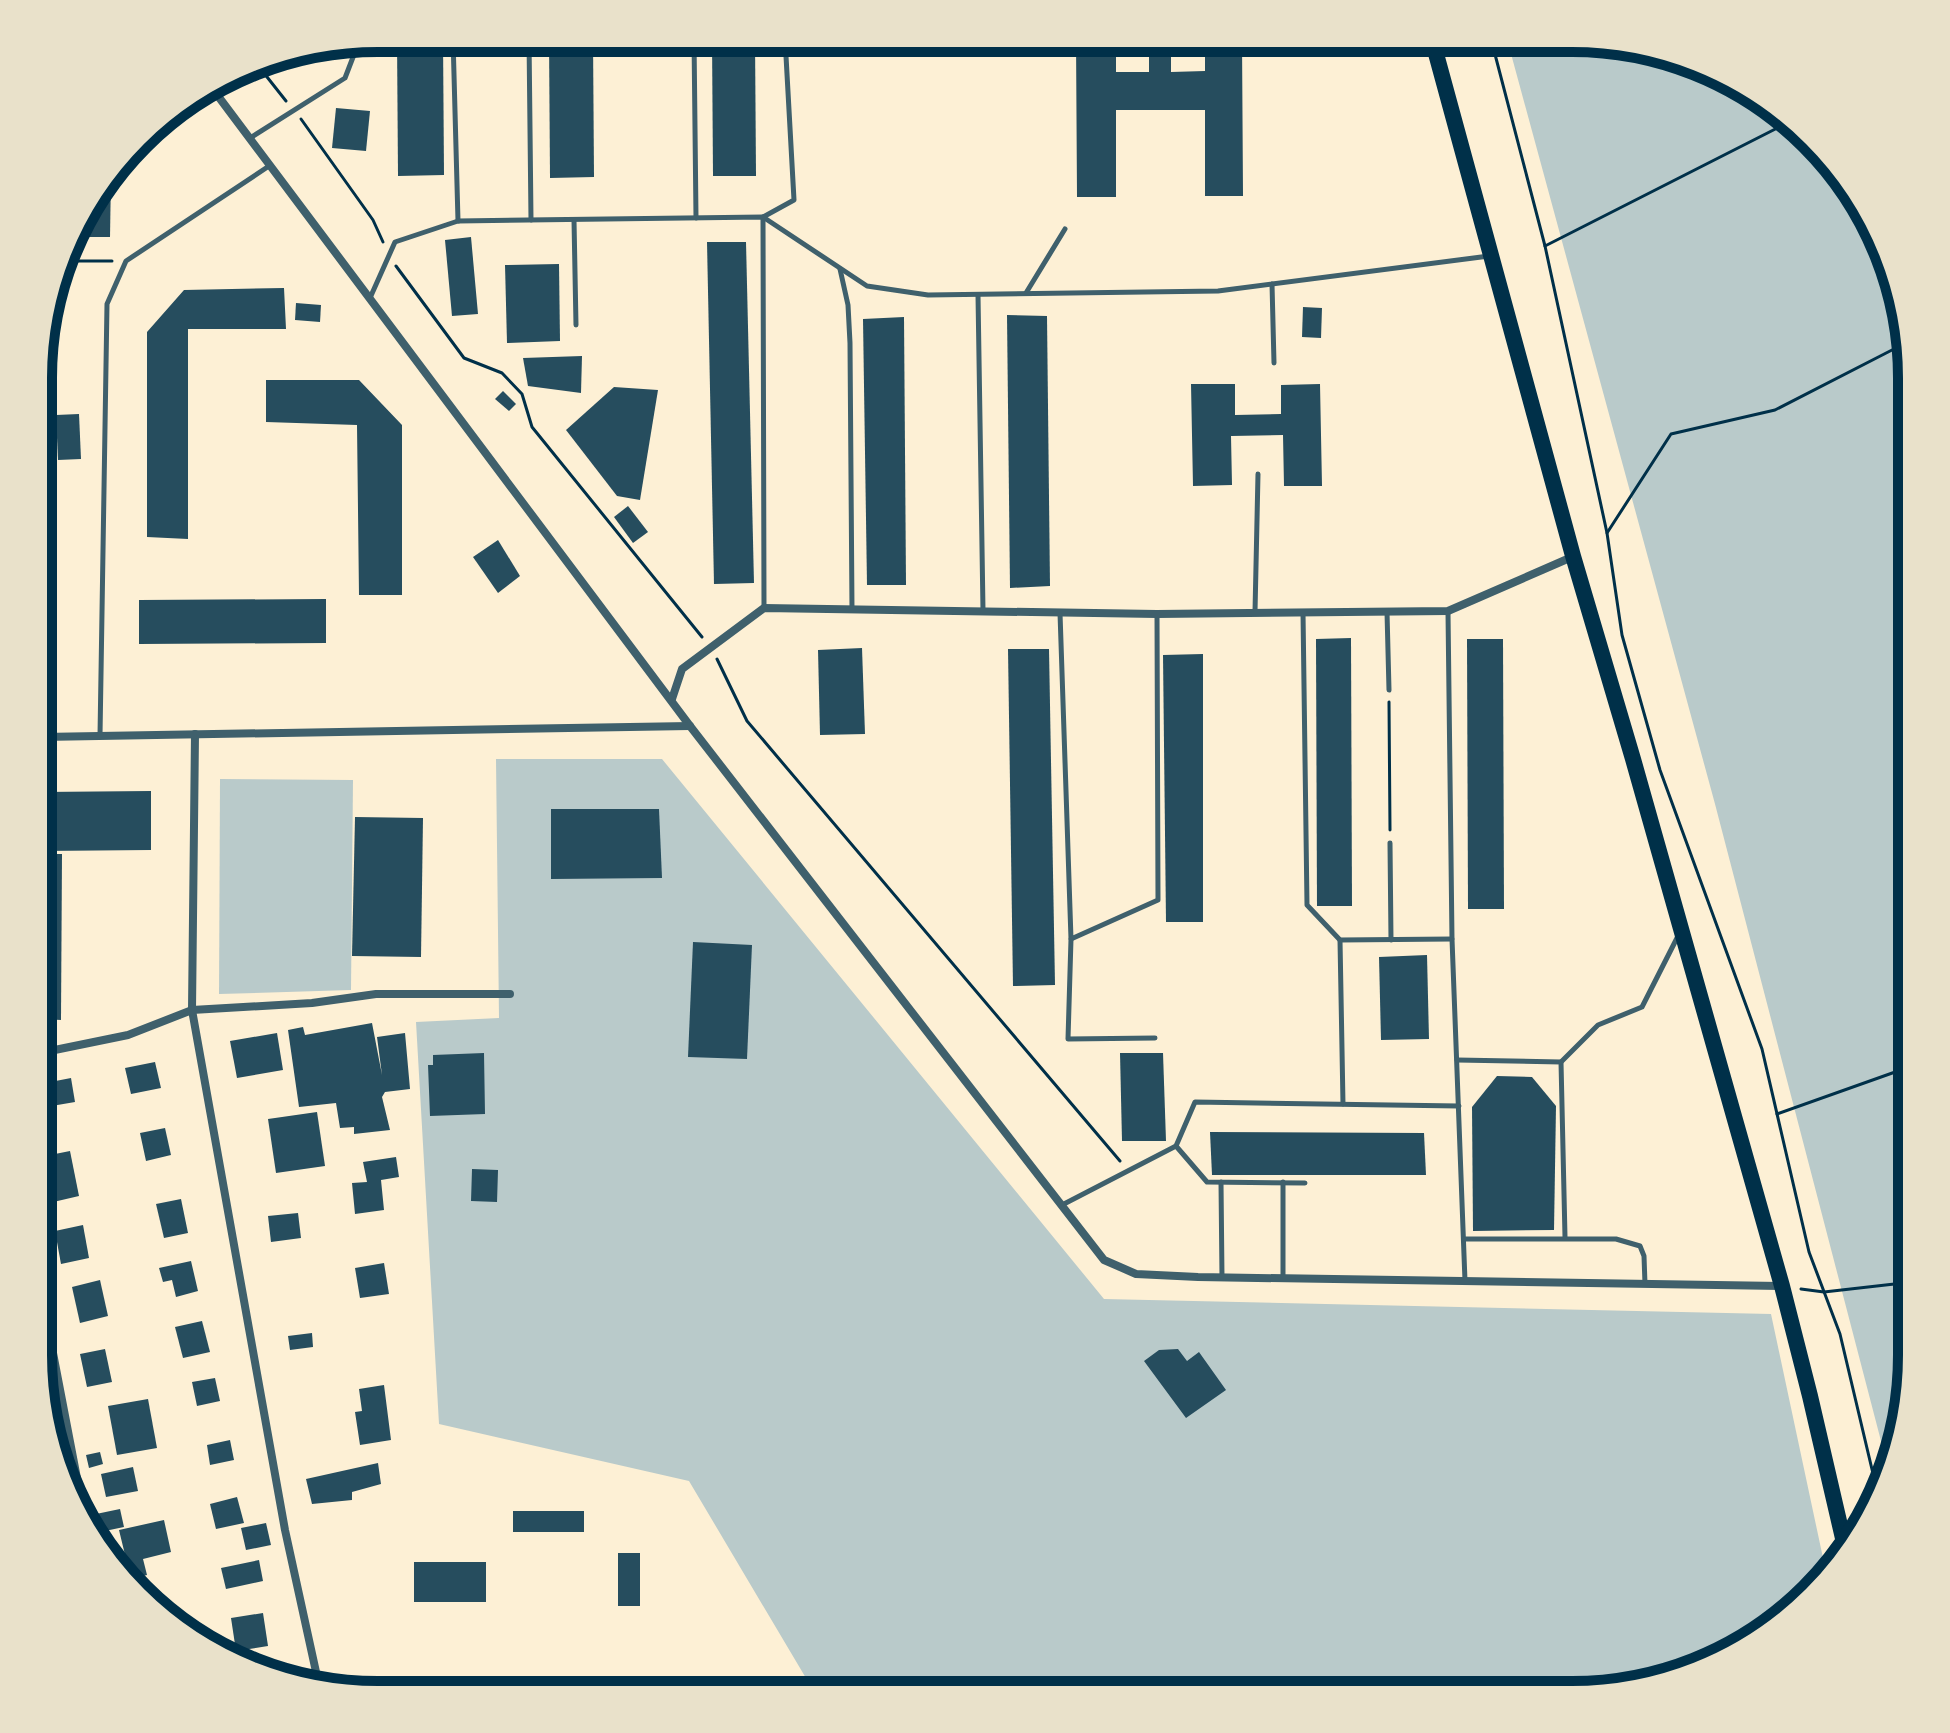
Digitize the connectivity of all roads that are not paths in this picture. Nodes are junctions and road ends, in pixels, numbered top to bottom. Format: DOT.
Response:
graph roads {
  1 [pos="453,52"];
  2 [pos="529,52"];
  3 [pos="694,52"];
  4 [pos="786,52"];
  5 [pos="1436,52"];
  6 [pos="355,53"];
  7 [pos="217,95"];
  8 [pos="250,138"];
  9 [pos="270,165"];
  10 [pos="763,217"];
  11 [pos="696,218"];
  12 [pos="531,220"];
  13 [pos="574,220"];
  14 [pos="458,221"];
  15 [pos="1065,229"];
  16 [pos="1493,255"];
  17 [pos="840,268"];
  18 [pos="1272,284"];
  19 [pos="978,294"];
  20 [pos="1026,294"];
  21 [pos="370,298"];
  22 [pos="576,325"];
  23 [pos="1274,363"];
  24 [pos="1258,474"];
  25 [pos="1573,556"];
  26 [pos="764,608"];
  27 [pos="852,609"];
  28 [pos="983,610"];
  29 [pos="1303,611"];
  30 [pos="1387,611"];
  31 [pos="1448,611"];
  32 [pos="1060,612"];
  33 [pos="1255,612"];
  34 [pos="1157,614"];
  35 [pos="1389,690"];
  36 [pos="672,699"];
  37 [pos="690,726"];
  38 [pos="195,734"];
  39 [pos="100,736"];
  40 [pos="52,737"];
  41 [pos="1390,843"];
  42 [pos="1681,929"];
  43 [pos="1071,939"];
  44 [pos="1452,939"];
  45 [pos="1340,940"];
  46 [pos="1391,940"];
  47 [pos="510,994"];
  48 [pos="192,1010"];
  49 [pos="1155,1038"];
  50 [pos="52,1051"];
  51 [pos="1457,1060"];
  52 [pos="1561,1062"];
  53 [pos="1343,1104"];
  54 [pos="1459,1106"];
  55 [pos="1176,1146"];
  56 [pos="1221,1182"];
  57 [pos="1283,1182"];
  58 [pos="1305,1183"];
  59 [pos="1062,1205"];
  60 [pos="1565,1237"];
  61 [pos="1464,1239"];
  62 [pos="1222,1278"];
  63 [pos="1283,1279"];
  64 [pos="1465,1281"];
  65 [pos="1645,1284"];
  66 [pos="1782,1286"];
  67 [pos="52,1349"];
  68 [pos="66,1424"];
  69 [pos="59,1425"];
  70 [pos="77,1480"];
  71 [pos="1843,1537"];
  72 [pos="317,1675"];
  1 -- 14 [label="lane"];
  2 -- 12 [label="lane"];
  3 -- 11 [label="lane"];
  4 -- 10 [label="lane"];
  5 -- 16 [label="main road"];
  6 -- 8 [label="lane"];
  7 -- 8 [label="street"];
  8 -- 9 [label="street"];
  9 -- 21 [label="street"];
  9 -- 39 [label="lane"];
  10 -- 11 [label="lane"];
  10 -- 17 [label="lane"];
  10 -- 26 [label="lane"];
  11 -- 13 [label="lane"];
  12 -- 13 [label="lane"];
  12 -- 14 [label="lane"];
  13 -- 22 [label="lane"];
  14 -- 21 [label="lane"];
  15 -- 20 [label="lane"];
  16 -- 18 [label="lane"];
  16 -- 25 [label="main road"];
  17 -- 19 [label="lane"];
  17 -- 27 [label="lane"];
  18 -- 20 [label="lane"];
  18 -- 23 [label="lane"];
  19 -- 20 [label="lane"];
  19 -- 28 [label="lane"];
  21 -- 36 [label="street"];
  24 -- 33 [label="lane"];
  25 -- 31 [label="street"];
  25 -- 42 [label="main road"];
  26 -- 27 [label="street"];
  26 -- 36 [label="street"];
  27 -- 28 [label="street"];
  28 -- 32 [label="street"];
  29 -- 30 [label="street"];
  29 -- 33 [label="street"];
  29 -- 45 [label="lane"];
  30 -- 31 [label="street"];
  30 -- 35 [label="lane"];
  31 -- 44 [label="lane"];
  32 -- 34 [label="street"];
  32 -- 43 [label="lane"];
  33 -- 34 [label="street"];
  34 -- 43 [label="lane"];
  36 -- 37 [label="street"];
  37 -- 38 [label="street"];
  37 -- 59 [label="street"];
  38 -- 39 [label="street"];
  38 -- 48 [label="street"];
  39 -- 40 [label="street"];
  41 -- 46 [label="lane"];
  42 -- 52 [label="lane"];
  42 -- 66 [label="main road"];
  43 -- 49 [label="lane"];
  44 -- 46 [label="lane"];
  44 -- 51 [label="lane"];
  45 -- 46 [label="lane"];
  45 -- 53 [label="lane"];
  47 -- 48 [label="street"];
  48 -- 50 [label="street"];
  48 -- 72 [label="street"];
  51 -- 52 [label="lane"];
  51 -- 54 [label="lane"];
  52 -- 60 [label="lane"];
  53 -- 54 [label="lane"];
  53 -- 55 [label="lane"];
  54 -- 61 [label="lane"];
  55 -- 56 [label="lane"];
  55 -- 59 [label="lane"];
  56 -- 57 [label="lane"];
  56 -- 62 [label="lane"];
  57 -- 58 [label="lane"];
  57 -- 63 [label="lane"];
  59 -- 62 [label="street"];
  60 -- 61 [label="lane"];
  60 -- 65 [label="lane"];
  61 -- 64 [label="lane"];
  62 -- 63 [label="street"];
  63 -- 64 [label="street"];
  64 -- 65 [label="street"];
  65 -- 66 [label="street"];
  66 -- 71 [label="main road"];
  67 -- 68 [label="street"];
  68 -- 69 [label="street"];
  68 -- 70 [label="street"];
}
